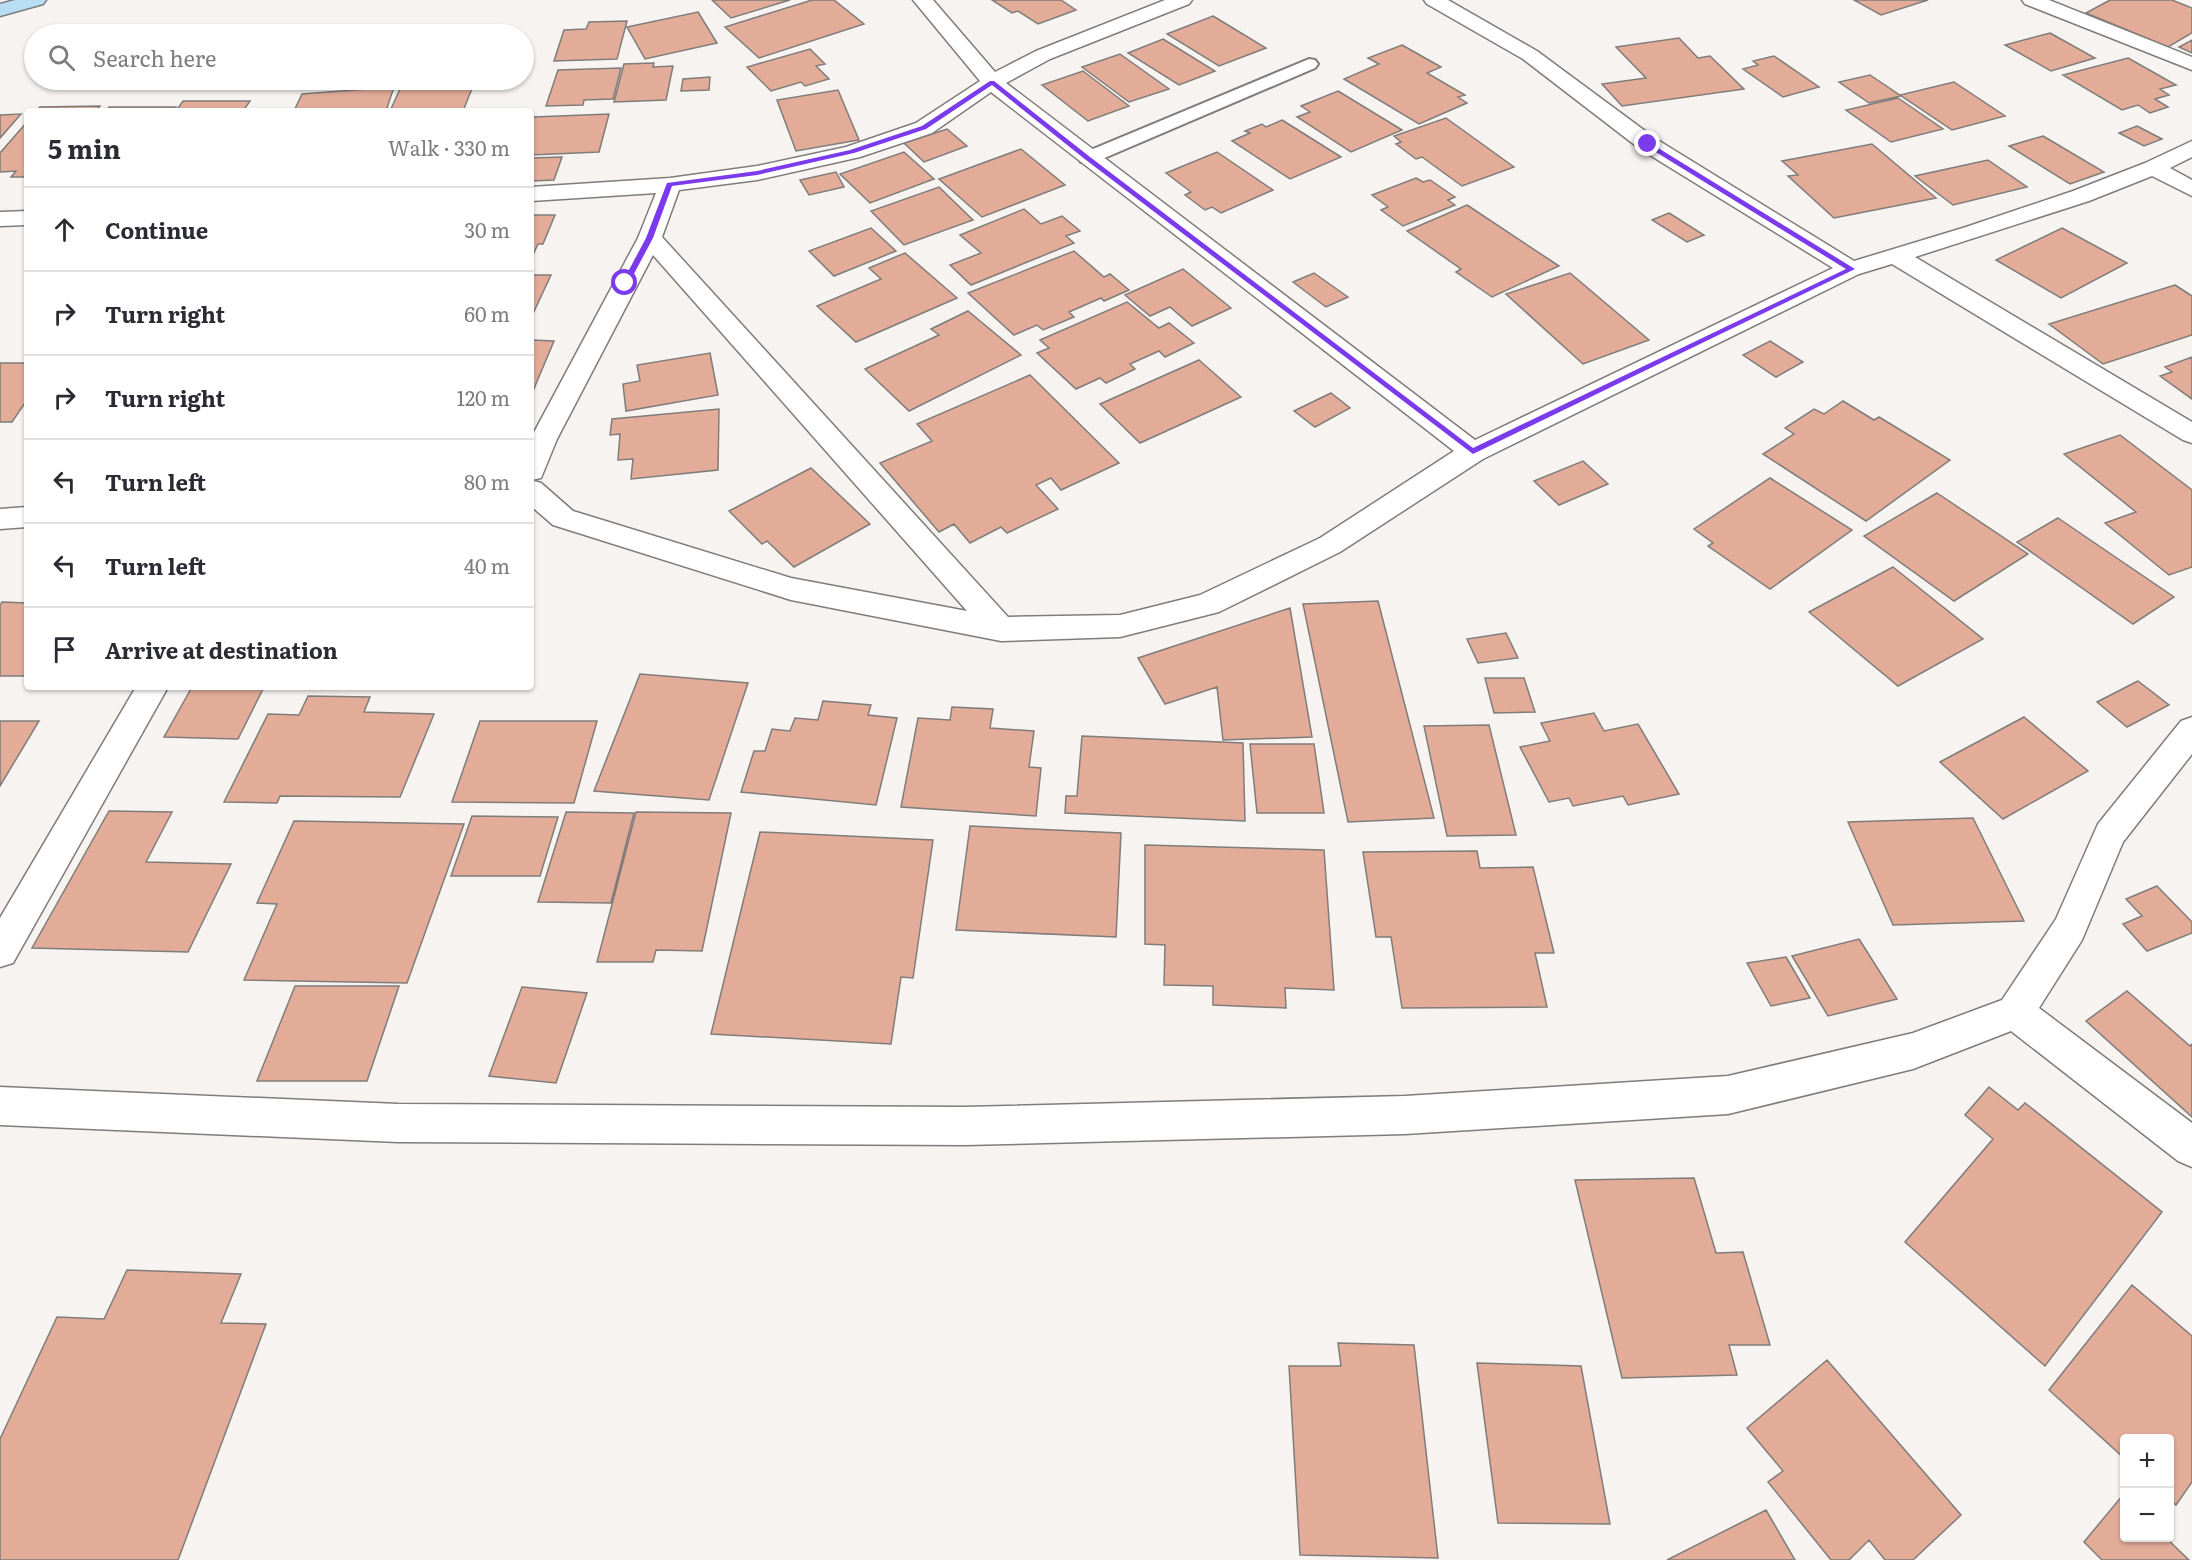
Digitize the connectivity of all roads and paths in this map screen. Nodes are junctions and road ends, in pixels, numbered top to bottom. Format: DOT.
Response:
graph roads {
  1 [pos="36,0"];
  2 [pos="923,0"];
  3 [pos="1182,0"];
  4 [pos="1434,0"];
  5 [pos="2032,0"];
  6 [pos="0,10"];
  7 [pos="1310,64"];
  8 [pos="2192,64"];
  9 [pos="992,82"];
  10 [pos="2192,148"];
  11 [pos="1088,158"];
  12 [pos="2153,168"];
  13 [pos="670,184"];
  14 [pos="2192,189"];
  15 [pos="534,194"];
  16 [pos="24,218"];
  17 [pos="0,219"];
  18 [pos="650,238"];
  19 [pos="1894,255"];
  20 [pos="1851,269"];
  21 [pos="2192,434"];
  22 [pos="1473,452"];
  23 [pos="534,464"];
  24 [pos="534,493"];
  25 [pos="24,517"];
  26 [pos="0,519"];
  27 [pos="1001,629"];
  28 [pos="150,690"];
  29 [pos="2192,730"];
  30 [pos="0,951"];
  31 [pos="2015,1012"];
  32 [pos="0,1106"];
  33 [pos="2192,1147"];
  1 -- 6 [label="street"];
  2 -- 9 [label="street"];
  3 -- 9 [label="street"];
  4 -- 20 [label="street"];
  5 -- 8 [label="street"];
  7 -- 11 [label="lane"];
  9 -- 11 [label="street"];
  9 -- 13 [label="street"];
  10 -- 12 [label="street"];
  11 -- 22 [label="street"];
  12 -- 14 [label="street"];
  12 -- 19 [label="street"];
  13 -- 15 [label="street"];
  13 -- 18 [label="street"];
  16 -- 17 [label="street"];
  18 -- 23 [label="street"];
  18 -- 27 [label="street"];
  19 -- 20 [label="street"];
  19 -- 21 [label="street"];
  20 -- 22 [label="street"];
  22 -- 27 [label="street"];
  24 -- 27 [label="street"];
  25 -- 26 [label="street"];
  28 -- 30 [label="street"];
  29 -- 31 [label="street"];
  31 -- 32 [label="street"];
  31 -- 33 [label="street"];
}
